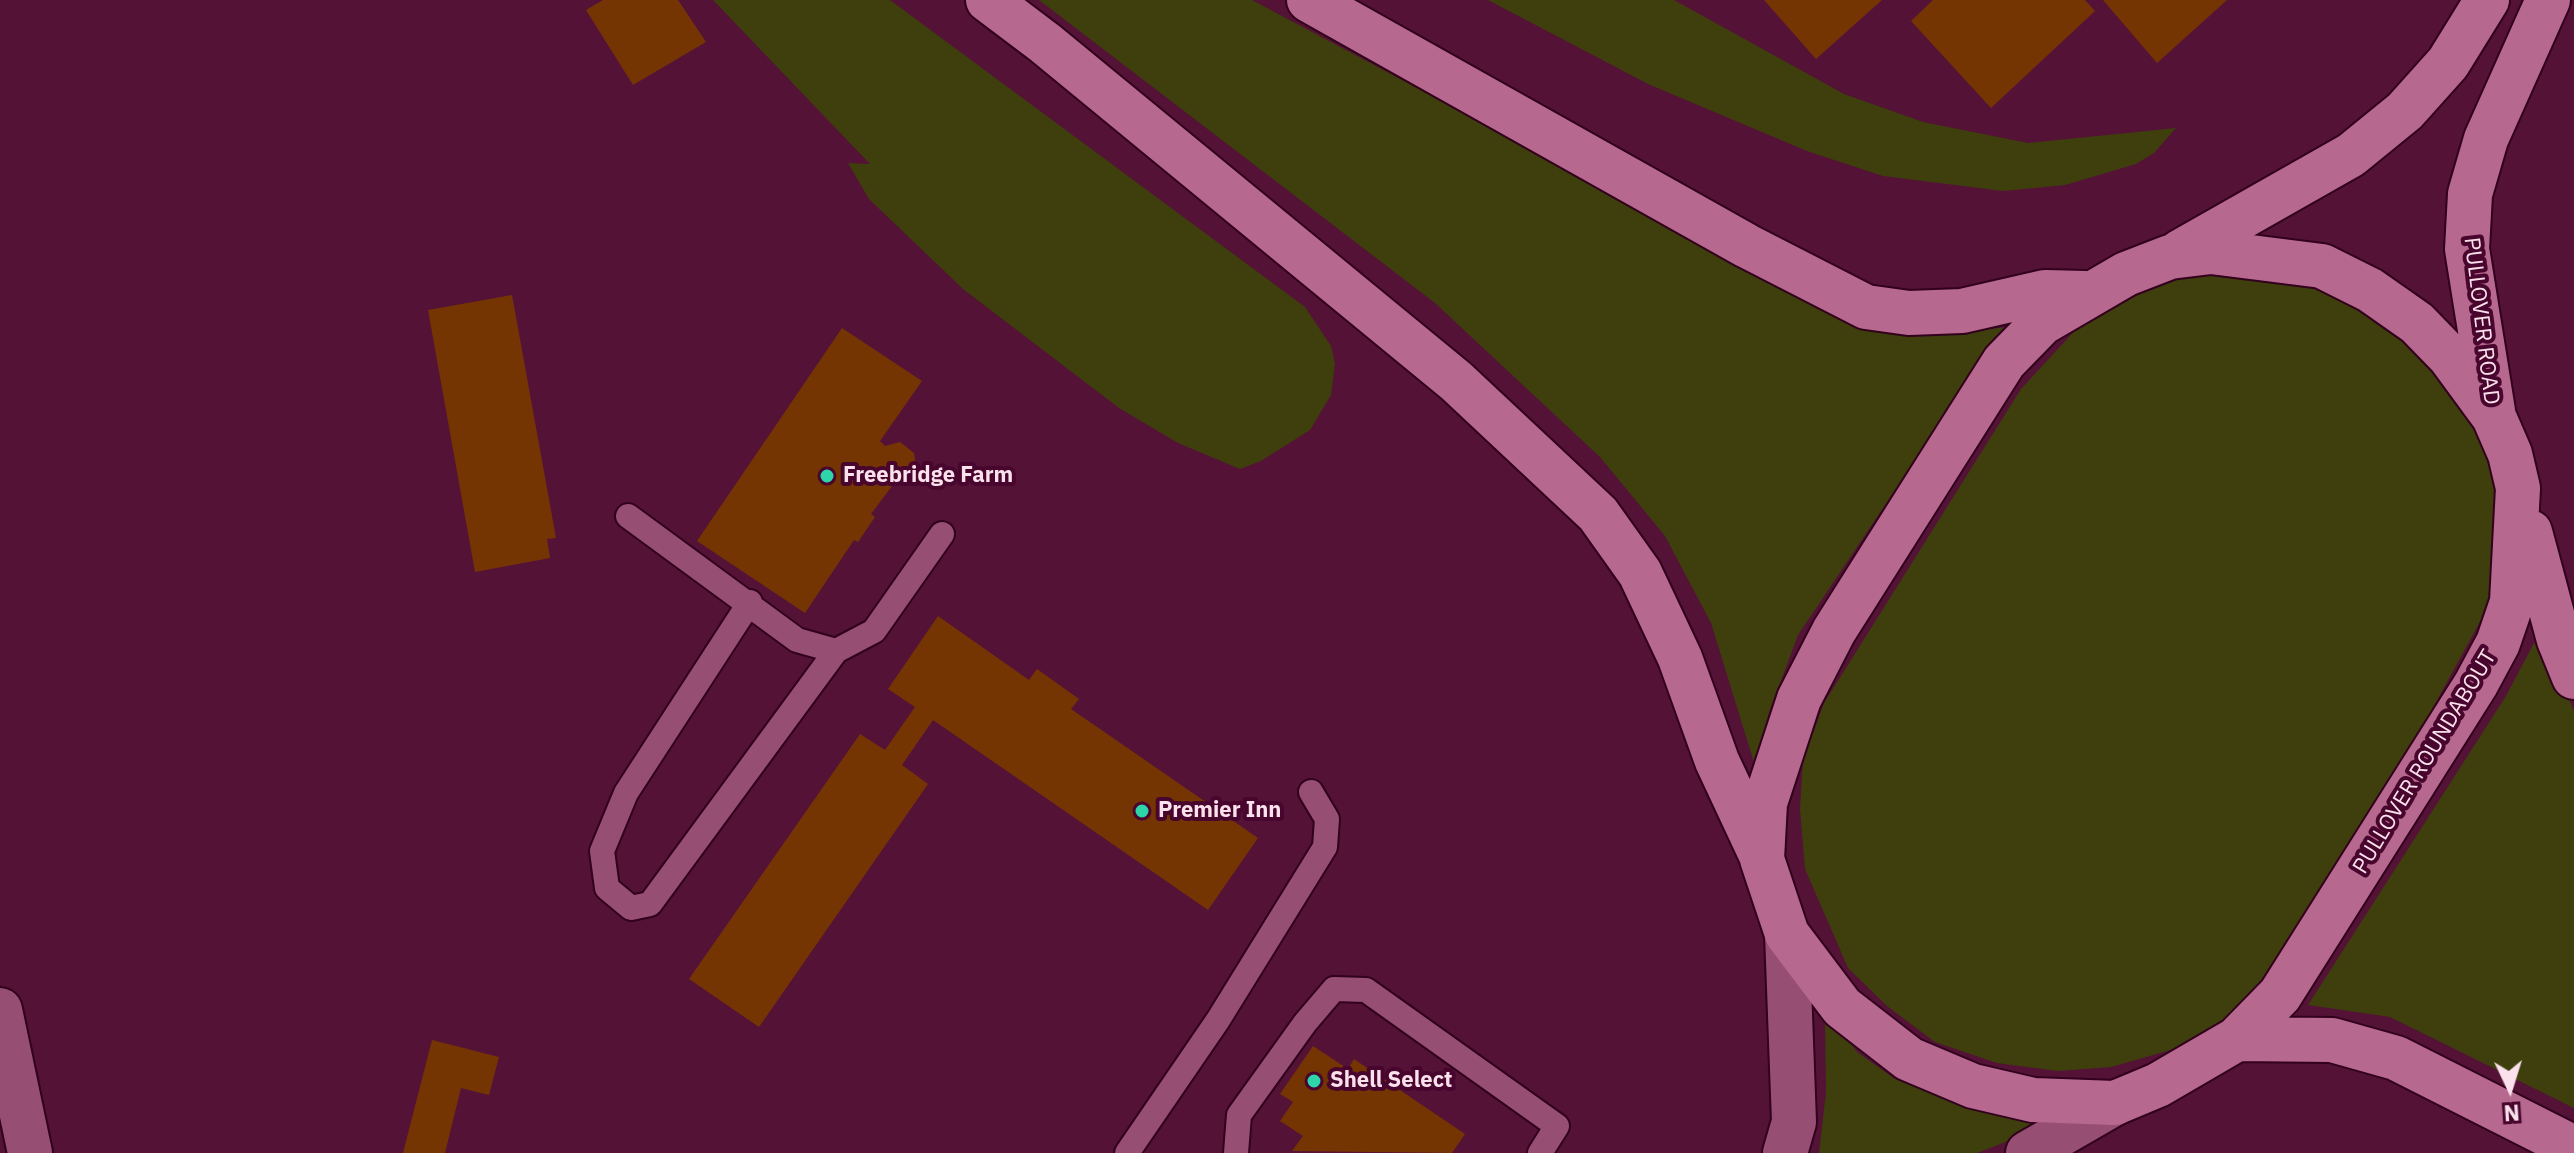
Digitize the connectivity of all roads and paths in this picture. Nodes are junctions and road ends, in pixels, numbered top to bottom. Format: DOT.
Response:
graph roads {
  1 [pos="988,0"];
  2 [pos="1309,0"];
  3 [pos="2487,0"];
  4 [pos="2548,0"];
  5 [pos="2170,257"];
  6 [pos="2092,293"];
  7 [pos="2494,417"];
  8 [pos="2518,488"];
  9 [pos="628,516"];
  10 [pos="942,534"];
  11 [pos="750,602"];
  12 [pos="836,651"];
  13 [pos="2574,677"];
  14 [pos="1311,792"];
  15 [pos="1762,859"];
  16 [pos="1787,934"];
  17 [pos="0,1010"];
  18 [pos="2237,1039"];
  19 [pos="2115,1103"];
  20 [pos="2574,1148"];
  21 [pos="30,1153"];
  22 [pos="1127,1153"];
  23 [pos="1236,1153"];
  24 [pos="1540,1153"];
  25 [pos="1785,1153"];
  26 [pos="2028,1153"];
  1 -- 15 [label="highway"];
  2 -- 6 [label="highway"];
  3 -- 5 [label="highway"];
  4 -- 7 [label="highway, PULLOVER ROAD"];
  5 -- 6 [label="highway, PULLOVER ROUNDABOUT"];
  5 -- 7 [label="highway, PULLOVER ROUNDABOUT"];
  6 -- 15 [label="highway, PULLOVER ROUNDABOUT"];
  7 -- 8 [label="highway, PULLOVER ROUNDABOUT"];
  8 -- 13 [label="highway"];
  8 -- 18 [label="highway, PULLOVER ROUNDABOUT"];
  9 -- 11 [label="lane"];
  10 -- 12 [label="lane"];
  11 -- 12 [label="lane"];
  11 -- 12 [label="lane"];
  14 -- 22 [label="lane"];
  15 -- 16 [label="highway, PULLOVER ROUNDABOUT"];
  16 -- 19 [label="highway, PULLOVER ROUNDABOUT"];
  16 -- 25 [label="street"];
  17 -- 21 [label="street"];
  18 -- 19 [label="highway, PULLOVER ROUNDABOUT"];
  18 -- 20 [label="highway"];
  19 -- 26 [label="street"];
  23 -- 24 [label="lane"];
}
